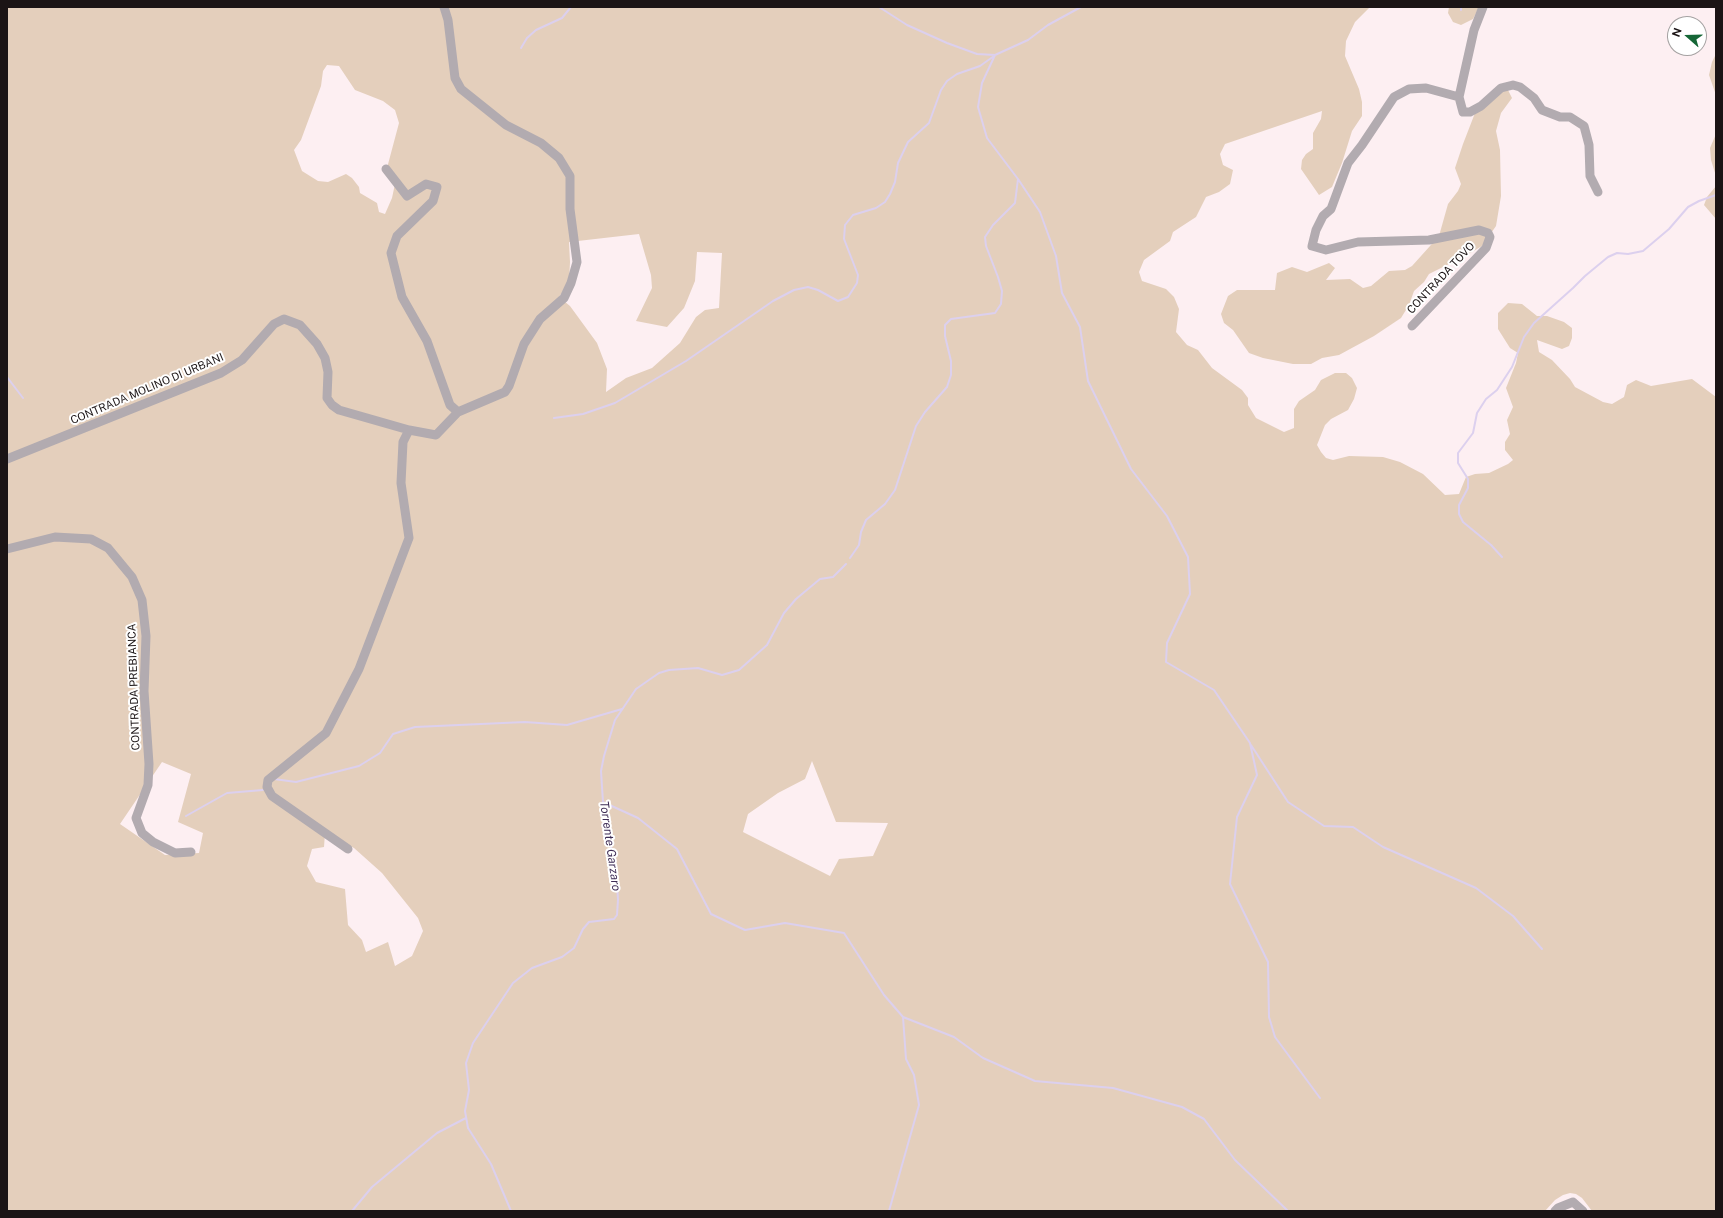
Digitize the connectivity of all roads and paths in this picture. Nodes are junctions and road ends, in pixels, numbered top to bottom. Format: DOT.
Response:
graph roads {
  1 [pos="444,7"];
  2 [pos="1482,7"];
  3 [pos="1459,97"];
  4 [pos="386,169"];
  5 [pos="1598,192"];
  6 [pos="1412,326"];
  7 [pos="458,412"];
  8 [pos="409,430"];
  9 [pos="7,459"];
  10 [pos="7,549"];
  11 [pos="348,849"];
  12 [pos="191,852"];
  13 [pos="1555,1211"];
  14 [pos="1583,1211"];
  1 -- 7 [label="street"];
  2 -- 3 [label="street"];
  3 -- 5 [label="street"];
  3 -- 6 [label="street, CONTRADA TOVO"];
  4 -- 7 [label="street"];
  7 -- 8 [label="street"];
  8 -- 9 [label="street, CONTRADA MOLINO DI URBANI"];
  8 -- 11 [label="street"];
  10 -- 12 [label="street, CONTRADA PREBIANCA"];
  13 -- 14 [label="street"];
}
